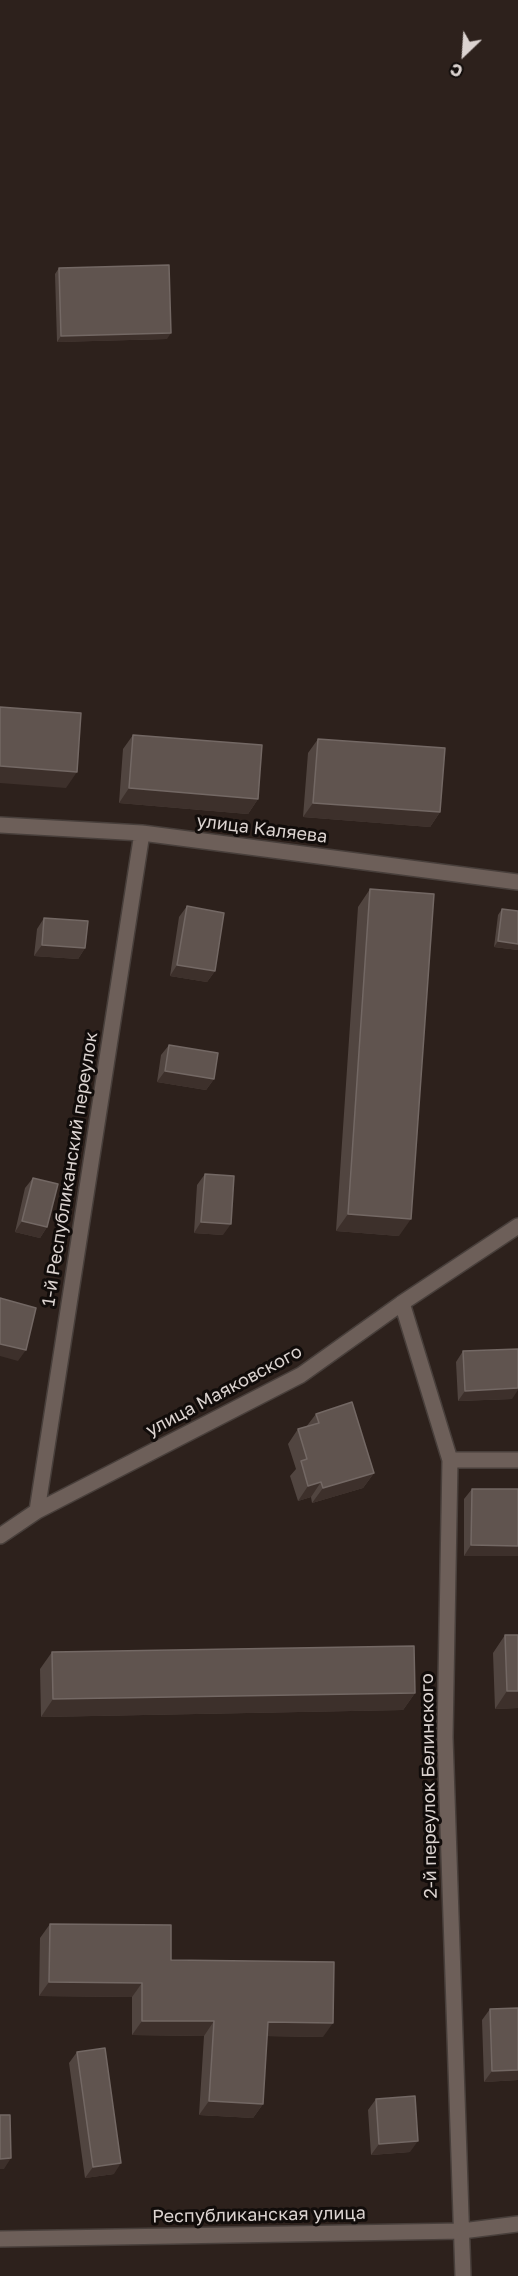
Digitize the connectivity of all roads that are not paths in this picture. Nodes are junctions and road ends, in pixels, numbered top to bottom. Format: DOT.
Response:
graph roads {
  1 [pos="0,825"];
  2 [pos="142,832"];
  3 [pos="518,882"];
  4 [pos="518,1226"];
  5 [pos="402,1303"];
  6 [pos="450,1460"];
  7 [pos="518,1460"];
  8 [pos="37,1511"];
  9 [pos="0,1536"];
  10 [pos="518,2224"];
  11 [pos="462,2231"];
  12 [pos="0,2239"];
  13 [pos="463,2276"];
  1 -- 2 [label="street, улица Каляева"];
  2 -- 3 [label="street, улица Каляева"];
  2 -- 8 [label="street, 1-й Республиканский переулок"];
  4 -- 5 [label="street, улица Маяковского"];
  5 -- 6 [label="street, 2-й переулок Белинского"];
  5 -- 8 [label="street, улица Маяковского"];
  6 -- 7 [label="street"];
  6 -- 11 [label="street, 2-й переулок Белинского"];
  8 -- 9 [label="street, улица Маяковского"];
  10 -- 11 [label="street, Республиканская улица"];
  11 -- 12 [label="street, Республиканская улица"];
  11 -- 13 [label="street, 2-й переулок Белинского"];
}
